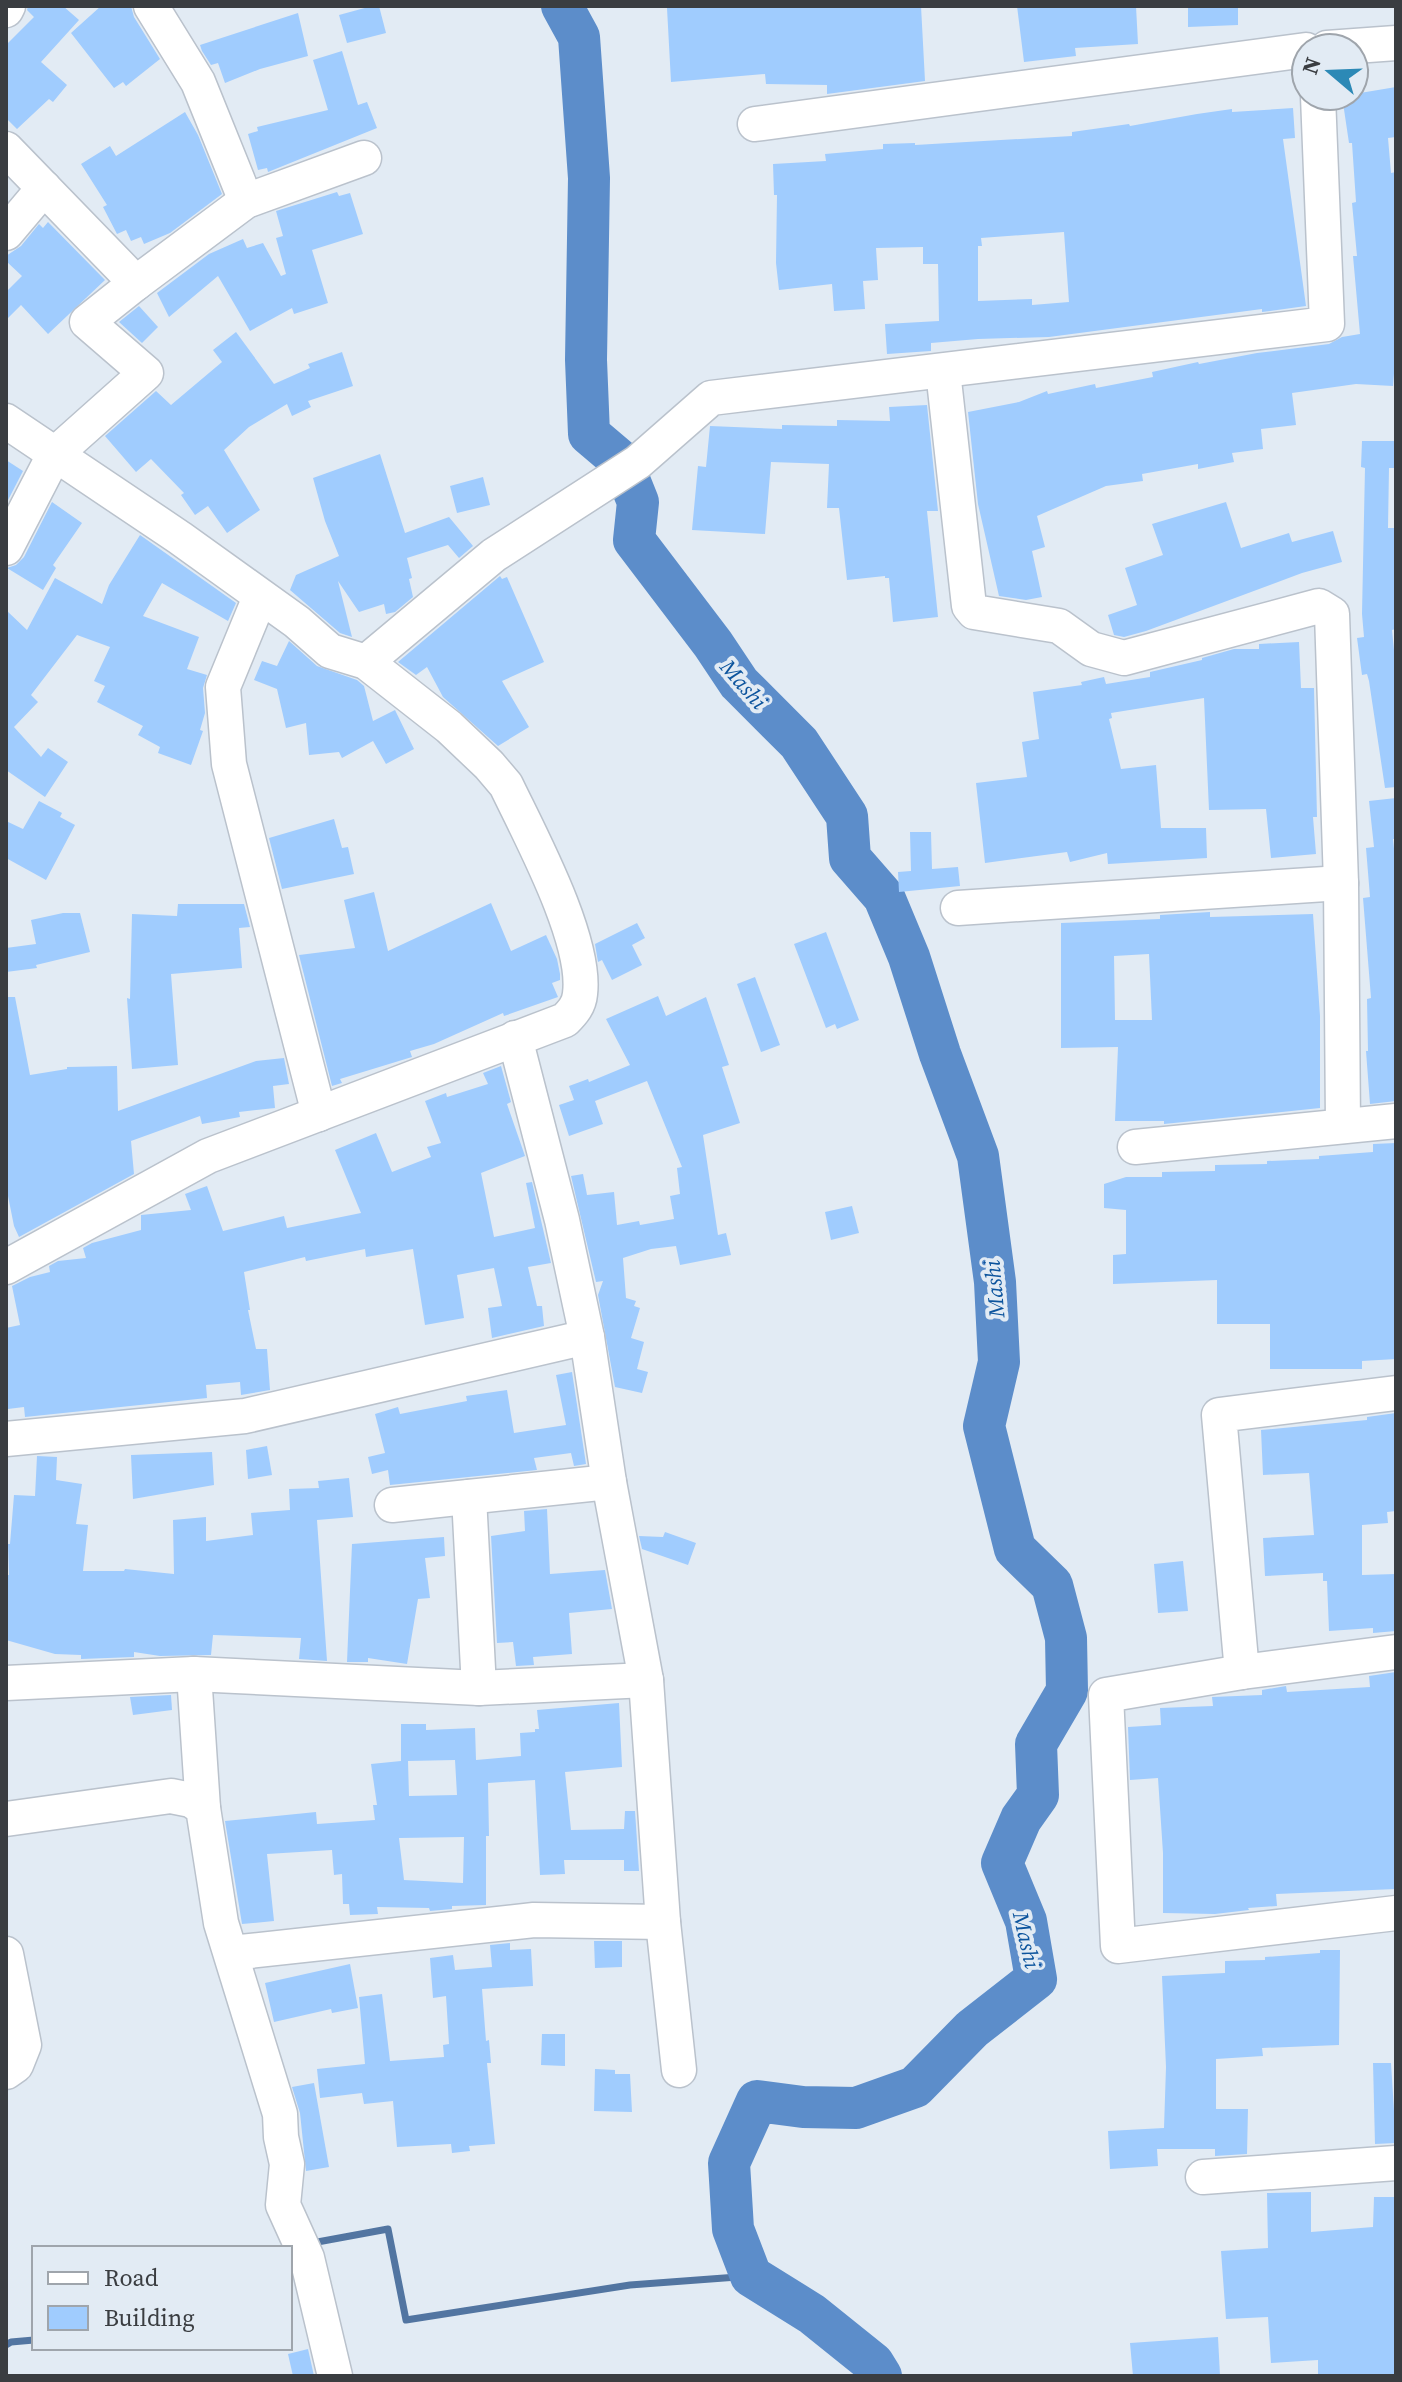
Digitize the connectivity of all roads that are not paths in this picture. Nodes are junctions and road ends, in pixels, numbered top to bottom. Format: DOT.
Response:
graph roads {
  1 [pos="151,6"];
  2 [pos="1396,43"];
  3 [pos="1370,45"];
  4 [pos="1290,52"];
  5 [pos="1319,112"];
  6 [pos="755,124"];
  7 [pos="6,149"];
  8 [pos="364,158"];
  9 [pos="44,188"];
  10 [pos="246,201"];
  11 [pos="6,233"];
  12 [pos="136,283"];
  13 [pos="943,371"];
  14 [pos="6,421"];
  15 [pos="54,455"];
  16 [pos="6,548"];
  17 [pos="260,597"];
  18 [pos="366,662"];
  19 [pos="1341,883"];
  20 [pos="958,908"];
  21 [pos="515,1038"];
  22 [pos="319,1114"];
  23 [pos="1396,1121"];
  24 [pos="1343,1126"];
  25 [pos="1135,1147"];
  26 [pos="6,1267"];
  27 [pos="587,1337"];
  28 [pos="1396,1393"];
  29 [pos="6,1439"];
  30 [pos="609,1482"];
  31 [pos="469,1497"];
  32 [pos="392,1505"];
  33 [pos="1396,1652"];
  34 [pos="1242,1672"];
  35 [pos="194,1674"];
  36 [pos="646,1680"];
  37 [pos="6,1683"];
  38 [pos="479,1688"];
  39 [pos="203,1808"];
  40 [pos="6,1819"];
  41 [pos="1396,1913"];
  42 [pos="663,1922"];
  43 [pos="231,1953"];
  44 [pos="6,1954"];
  45 [pos="679,2070"];
  46 [pos="6,2072"];
  47 [pos="1396,2163"];
  48 [pos="1203,2177"];
  49 [pos="335,2376"];
  1 -- 10 [label="street"];
  2 -- 3 [label="street"];
  4 -- 6 [label="street"];
  5 -- 13 [label="street"];
  7 -- 9 [label="street"];
  8 -- 10 [label="street"];
  9 -- 11 [label="street"];
  9 -- 12 [label="street"];
  10 -- 12 [label="street"];
  12 -- 15 [label="street"];
  13 -- 18 [label="street"];
  13 -- 19 [label="street"];
  14 -- 15 [label="street"];
  15 -- 16 [label="street"];
  15 -- 17 [label="street"];
  17 -- 18 [label="street"];
  17 -- 22 [label="street"];
  18 -- 21 [label="street"];
  19 -- 20 [label="street"];
  19 -- 24 [label="street"];
  21 -- 22 [label="street"];
  21 -- 27 [label="street"];
  22 -- 26 [label="street"];
  23 -- 24 [label="street"];
  24 -- 25 [label="street"];
  27 -- 29 [label="street"];
  27 -- 30 [label="street"];
  28 -- 34 [label="street"];
  30 -- 31 [label="street"];
  30 -- 36 [label="street"];
  31 -- 32 [label="street"];
  31 -- 38 [label="street"];
  33 -- 34 [label="street"];
  34 -- 41 [label="street"];
  35 -- 37 [label="street"];
  35 -- 38 [label="street"];
  35 -- 39 [label="street"];
  36 -- 38 [label="street"];
  36 -- 42 [label="street"];
  39 -- 40 [label="street"];
  39 -- 43 [label="street"];
  42 -- 43 [label="street"];
  42 -- 45 [label="street"];
  43 -- 49 [label="street"];
  44 -- 46 [label="street"];
  47 -- 48 [label="street"];
}
